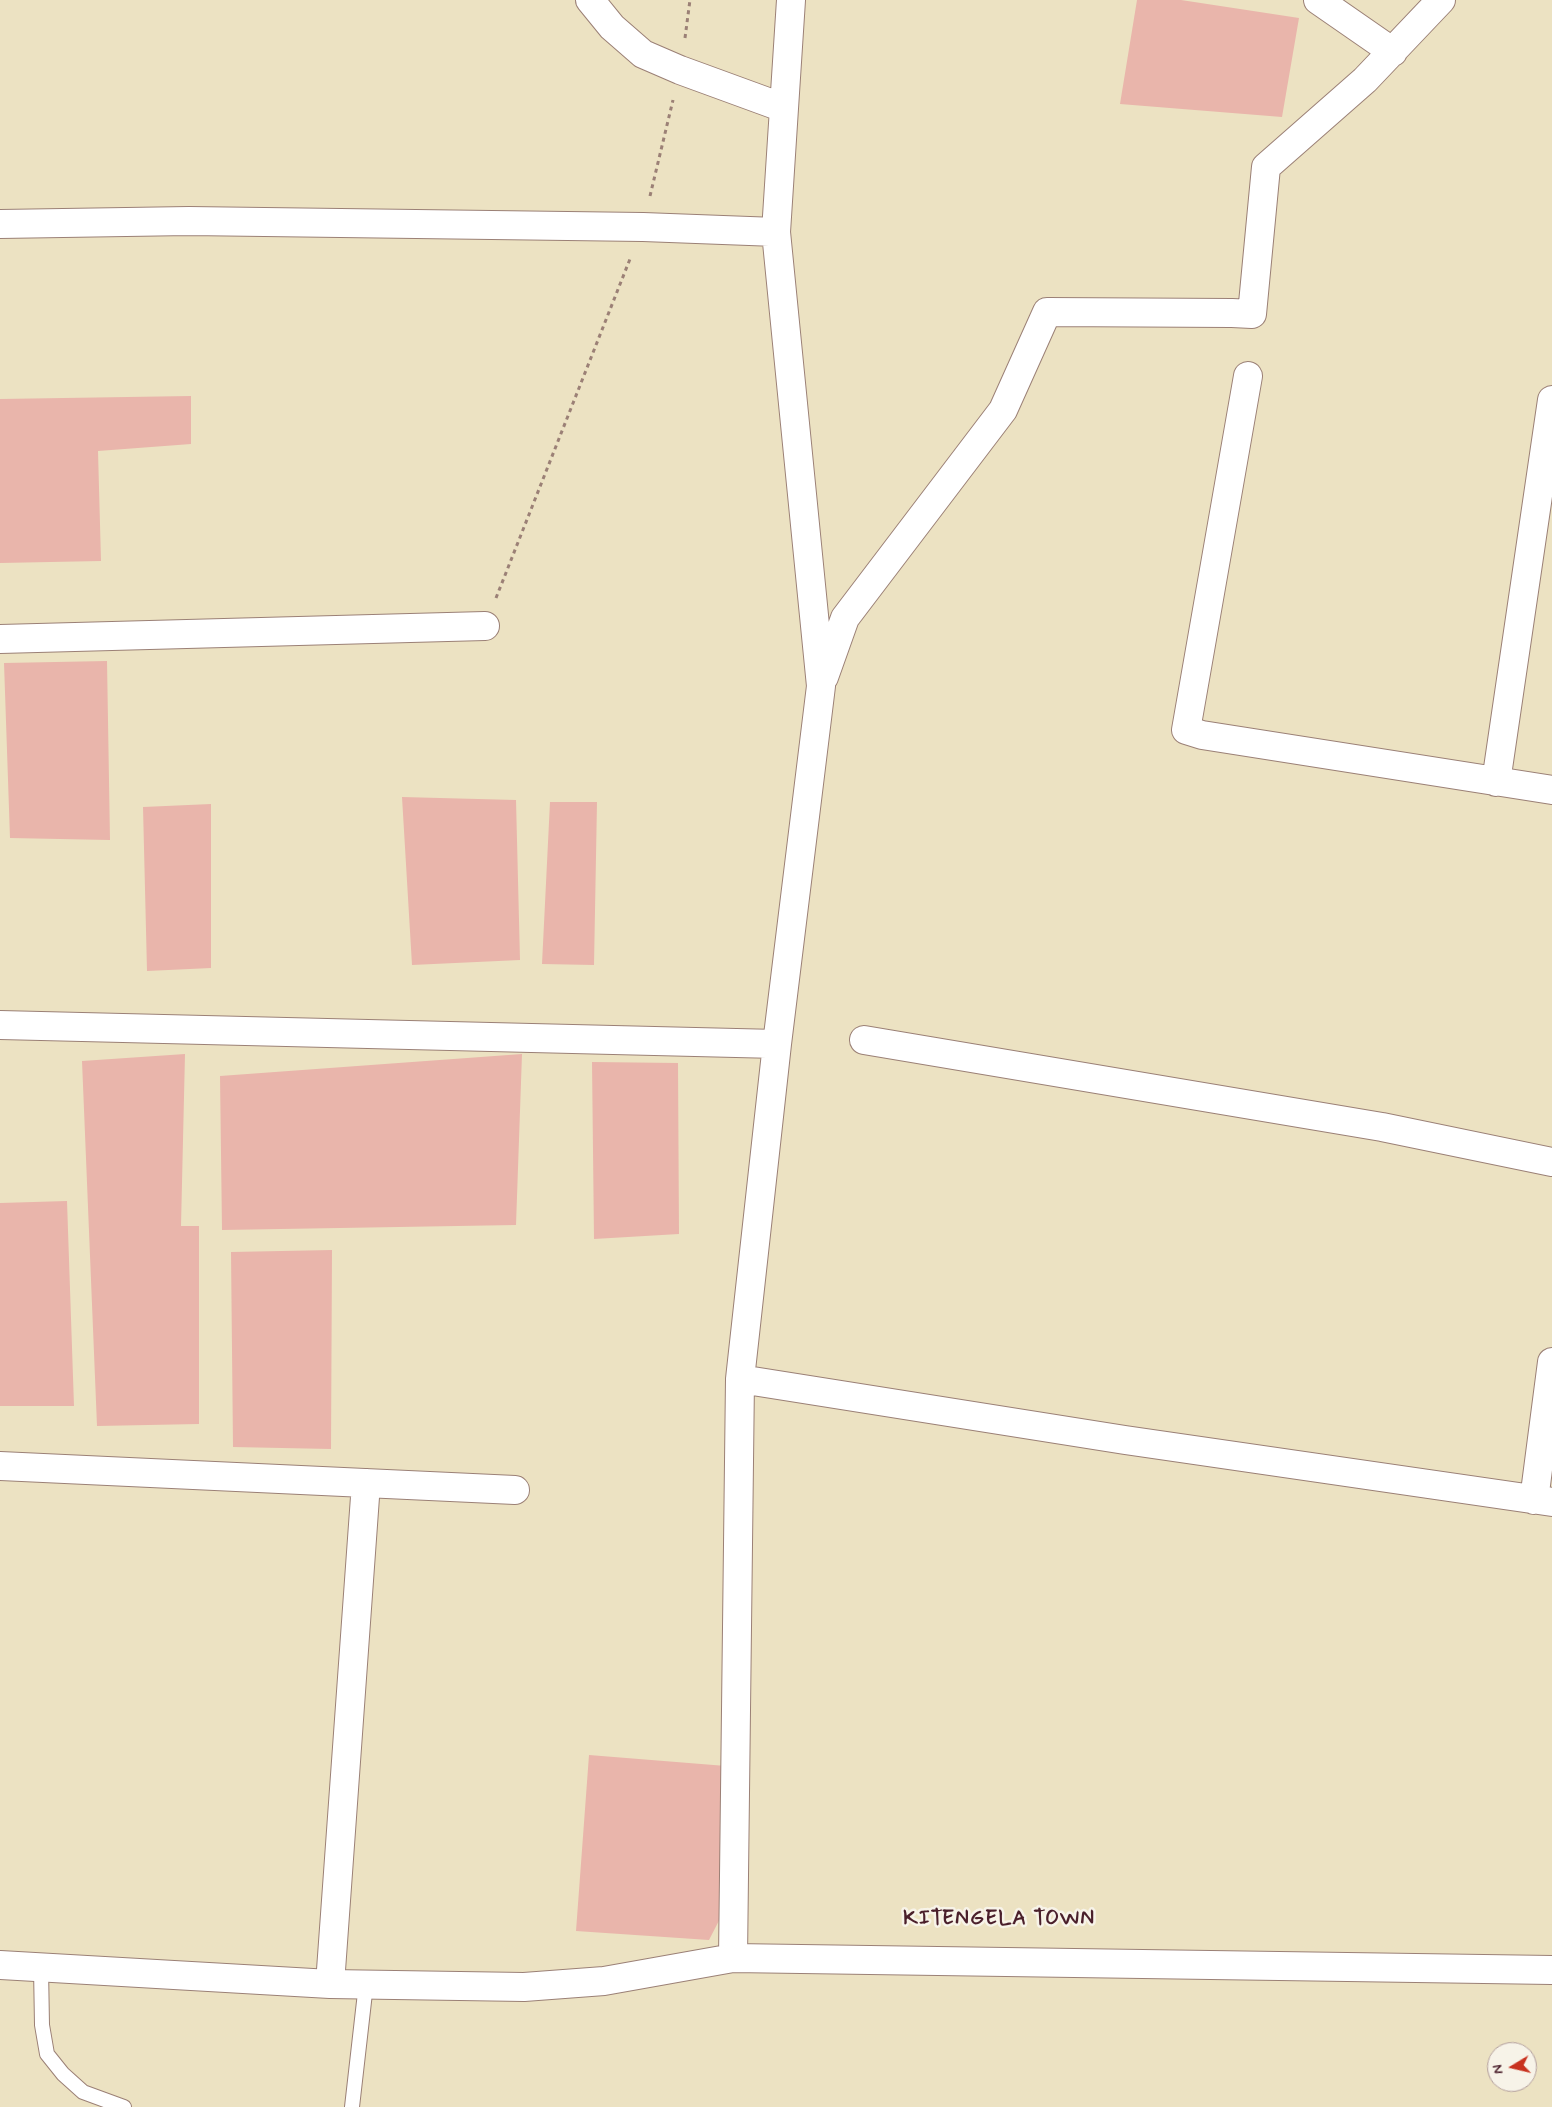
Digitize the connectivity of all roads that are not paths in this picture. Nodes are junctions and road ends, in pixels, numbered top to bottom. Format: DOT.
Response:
graph roads {
  1 [pos="590,0"];
  2 [pos="791,0"];
  3 [pos="1318,0"];
  4 [pos="1440,0"];
  5 [pos="1393,52"];
  6 [pos="784,108"];
  7 [pos="0,224"];
  8 [pos="776,232"];
  9 [pos="1248,376"];
  10 [pos="1552,400"];
  11 [pos="485,626"];
  12 [pos="0,640"];
  13 [pos="821,686"];
  14 [pos="1496,782"];
  15 [pos="1552,790"];
  16 [pos="0,1025"];
  17 [pos="864,1040"];
  18 [pos="777,1044"];
  19 [pos="1552,1162"];
  20 [pos="1552,1362"];
  21 [pos="740,1379"];
  22 [pos="0,1466"];
  23 [pos="366,1483"];
  24 [pos="515,1490"];
  25 [pos="1543,1501"];
  26 [pos="732,1958"];
  27 [pos="0,1965"];
  28 [pos="41,1968"];
  29 [pos="1552,1970"];
  30 [pos="330,1984"];
  31 [pos="366,1984"];
  32 [pos="124,2107"];
  33 [pos="352,2107"];
  1 -- 6 [label="street"];
  2 -- 6 [label="street"];
  3 -- 5 [label="street"];
  4 -- 5 [label="street"];
  5 -- 13 [label="street"];
  6 -- 8 [label="street"];
  7 -- 8 [label="street"];
  8 -- 13 [label="street"];
  9 -- 14 [label="street"];
  10 -- 14 [label="street"];
  11 -- 12 [label="street"];
  13 -- 18 [label="street"];
  14 -- 15 [label="street"];
  16 -- 18 [label="street"];
  17 -- 19 [label="street"];
  18 -- 21 [label="street"];
  20 -- 25 [label="street"];
  21 -- 25 [label="street"];
  21 -- 26 [label="street"];
  22 -- 23 [label="street"];
  23 -- 24 [label="street"];
  23 -- 30 [label="street"];
  26 -- 29 [label="street"];
  26 -- 31 [label="street"];
  27 -- 28 [label="street"];
  28 -- 30 [label="street"];
  28 -- 32 [label="lane"];
  30 -- 31 [label="street"];
  31 -- 33 [label="lane"];
}
